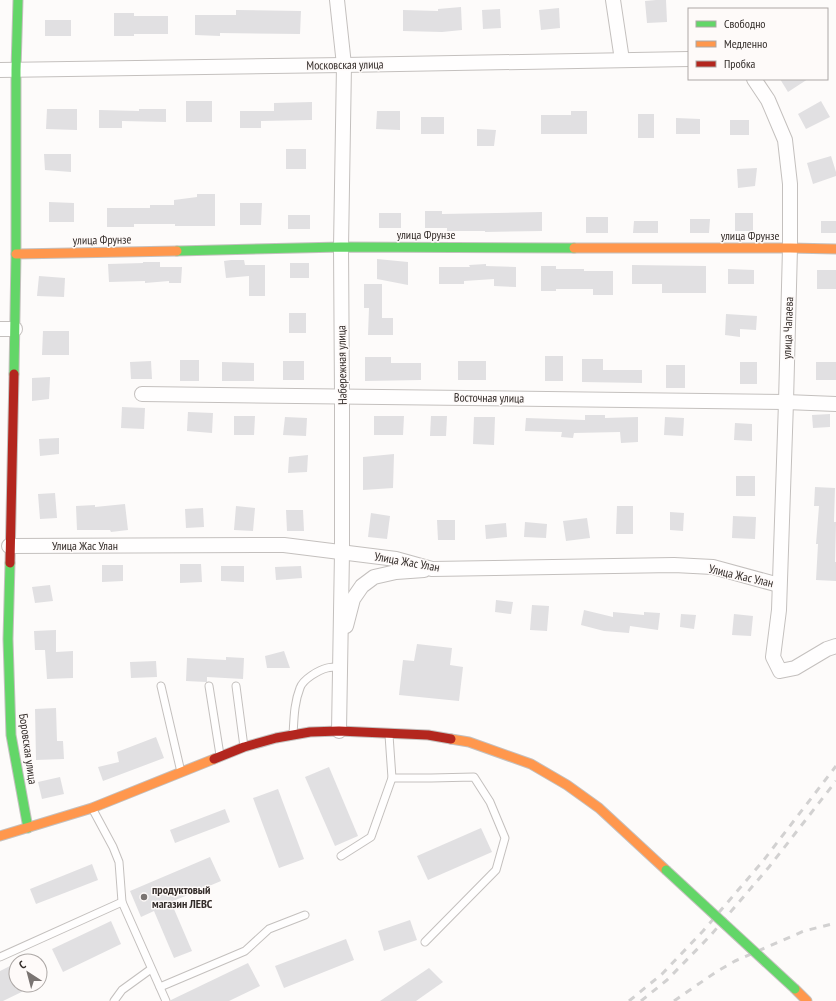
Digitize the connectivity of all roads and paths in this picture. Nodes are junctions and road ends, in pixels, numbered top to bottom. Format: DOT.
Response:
graph roads {
  1 [pos="18,0"];
  2 [pos="336,0"];
  3 [pos="613,0"];
  4 [pos="688,59"];
  5 [pos="622,60"];
  6 [pos="344,65"];
  7 [pos="0,70"];
  8 [pos="16,70"];
  9 [pos="755,80"];
  10 [pos="341,247"];
  11 [pos="790,248"];
  12 [pos="836,249"];
  13 [pos="16,254"];
  14 [pos="0,329"];
  15 [pos="15,329"];
  16 [pos="142,394"];
  17 [pos="342,396"];
  18 [pos="786,402"];
  19 [pos="836,404"];
  20 [pos="9,546"];
  21 [pos="342,552"];
  22 [pos="432,569"];
  23 [pos="779,585"];
  24 [pos="4,640"];
  25 [pos="340,644"];
  26 [pos="836,646"];
  27 [pos="340,667"];
  28 [pos="162,686"];
  29 [pos="209,686"];
  30 [pos="236,686"];
  31 [pos="339,731"];
  32 [pos="389,733"];
  33 [pos="293,735"];
  34 [pos="244,747"];
  35 [pos="220,757"];
  36 [pos="181,772"];
  37 [pos="392,778"];
  38 [pos="92,808"];
  39 [pos="28,828"];
  40 [pos="0,836"];
  41 [pos="341,856"];
  42 [pos="122,902"];
  43 [pos="305,915"];
  44 [pos="425,942"];
  45 [pos="0,957"];
  46 [pos="151,969"];
  47 [pos="160,987"];
  48 [pos="114,1001"];
  49 [pos="166,1001"];
  50 [pos="807,1001"];
  1 -- 8 [label="street, Боровская улица"];
  2 -- 6 [label="street, Набережная улица"];
  3 -- 5 [label="street"];
  4 -- 5 [label="street, Московская улица"];
  5 -- 6 [label="street, Московская улица"];
  6 -- 8 [label="street, Московская улица"];
  6 -- 10 [label="street, Набережная улица"];
  7 -- 8 [label="street, Московская улица"];
  8 -- 13 [label="street, Боровская улица"];
  9 -- 11 [label="street, улица Чапаева"];
  10 -- 11 [label="street, улица Фрунзе"];
  10 -- 13 [label="street, улица Фрунзе"];
  10 -- 17 [label="street, Набережная улица"];
  11 -- 12 [label="street, улица Фрунзе"];
  11 -- 18 [label="street, улица Чапаева"];
  13 -- 15 [label="street, Боровская улица"];
  14 -- 15 [label="street"];
  15 -- 20 [label="street, Боровская улица"];
  16 -- 17 [label="street, Восточная улица"];
  17 -- 18 [label="street, Восточная улица"];
  17 -- 21 [label="street, Набережная улица"];
  18 -- 19 [label="street, Восточная улица"];
  18 -- 23 [label="street, улица Чапаева"];
  20 -- 21 [label="street, Улица Жас Улан"];
  20 -- 24 [label="street, Боровская улица"];
  21 -- 22 [label="street, Улица Жас Улан"];
  21 -- 25 [label="street, Набережная улица"];
  22 -- 23 [label="street, Улица Жас Улан"];
  22 -- 25 [label="street"];
  23 -- 26 [label="street, улица Чапаева"];
  24 -- 39 [label="street, Боровская улица"];
  25 -- 27 [label="street, Набережная улица"];
  27 -- 31 [label="street, Набережная улица"];
  27 -- 33 [label="lane"];
  28 -- 36 [label="lane"];
  29 -- 35 [label="lane"];
  30 -- 34 [label="lane"];
  31 -- 32 [label="street"];
  31 -- 33 [label="street"];
  32 -- 37 [label="lane"];
  32 -- 50 [label="street, bridge"];
  33 -- 34 [label="street"];
  34 -- 35 [label="street"];
  35 -- 36 [label="street"];
  36 -- 38 [label="street"];
  37 -- 41 [label="lane"];
  37 -- 44 [label="lane"];
  38 -- 39 [label="street"];
  38 -- 42 [label="lane"];
  39 -- 40 [label="street"];
  42 -- 45 [label="lane"];
  42 -- 46 [label="lane"];
  43 -- 47 [label="lane"];
  46 -- 47 [label="lane"];
  46 -- 48 [label="lane"];
  47 -- 49 [label="lane"];
}
